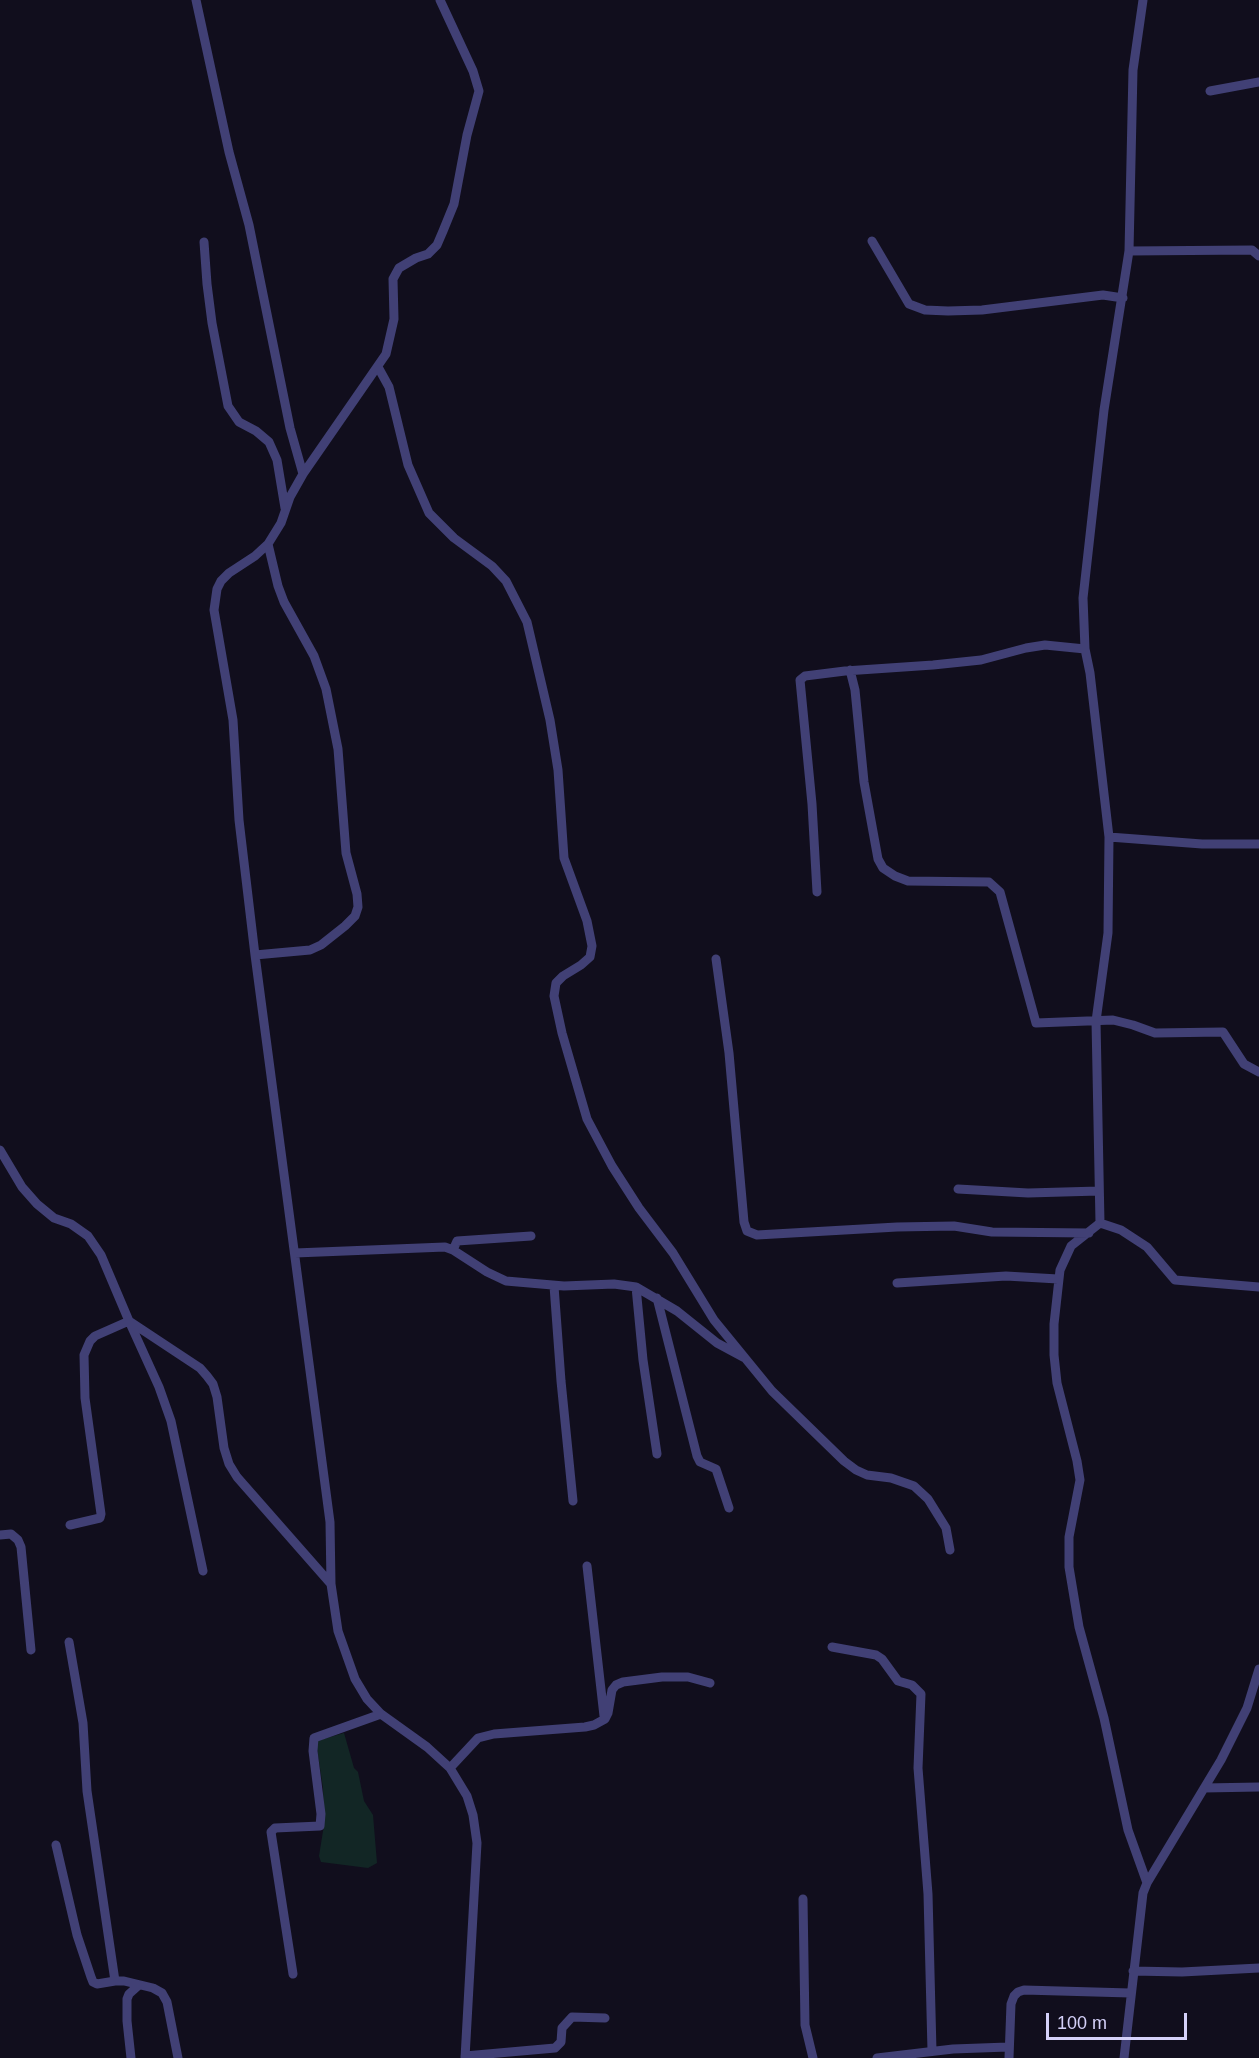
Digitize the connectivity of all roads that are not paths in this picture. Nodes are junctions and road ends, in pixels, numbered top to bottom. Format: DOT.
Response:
graph roads {
  1 [pos="196,0"];
  2 [pos="440,0"];
  3 [pos="1143,0"];
  4 [pos="1259,82"];
  5 [pos="1209,91"];
  6 [pos="872,241"];
  7 [pos="204,242"];
  8 [pos="1129,252"];
  9 [pos="1259,256"];
  10 [pos="1123,298"];
  11 [pos="378,367"];
  12 [pos="303,474"];
  13 [pos="285,510"];
  14 [pos="268,544"];
  15 [pos="1085,650"];
  16 [pos="850,670"];
  17 [pos="1109,837"];
  18 [pos="1259,844"];
  19 [pos="817,892"];
  20 [pos="255,955"];
  21 [pos="716,959"];
  22 [pos="1096,1021"];
  23 [pos="1259,1072"];
  24 [pos="0,1150"];
  25 [pos="958,1189"];
  26 [pos="1099,1191"];
  27 [pos="1100,1223"];
  28 [pos="1089,1233"];
  29 [pos="531,1236"];
  30 [pos="453,1250"];
  31 [pos="295,1253"];
  32 [pos="1058,1279"];
  33 [pos="897,1283"];
  34 [pos="554,1286"];
  35 [pos="636,1287"];
  36 [pos="1259,1287"];
  37 [pos="657,1298"];
  38 [pos="129,1321"];
  39 [pos="745,1358"];
  40 [pos="657,1454"];
  41 [pos="573,1501"];
  42 [pos="729,1508"];
  43 [pos="70,1525"];
  44 [pos="0,1535"];
  45 [pos="950,1550"];
  46 [pos="586,1566"];
  47 [pos="203,1571"];
  48 [pos="331,1584"];
  49 [pos="69,1642"];
  50 [pos="832,1647"];
  51 [pos="31,1650"];
  52 [pos="1259,1669"];
  53 [pos="710,1683"];
  54 [pos="381,1714"];
  55 [pos="605,1719"];
  56 [pos="450,1768"];
  57 [pos="1259,1787"];
  58 [pos="1204,1788"];
  59 [pos="56,1845"];
  60 [pos="1147,1883"];
  61 [pos="802,1899"];
  62 [pos="1259,1968"];
  63 [pos="1133,1971"];
  64 [pos="293,1974"];
  65 [pos="115,1981"];
  66 [pos="139,1985"];
  67 [pos="1130,1993"];
  68 [pos="605,2018"];
  69 [pos="1008,2047"];
  70 [pos="932,2052"];
  71 [pos="465,2057"];
  72 [pos="131,2058"];
  73 [pos="178,2058"];
  74 [pos="813,2058"];
  75 [pos="877,2058"];
  76 [pos="1008,2058"];
  77 [pos="1124,2058"];
  1 -- 12 [label="street"];
  2 -- 11 [label="street"];
  3 -- 8 [label="street"];
  4 -- 5 [label="street"];
  6 -- 10 [label="street"];
  7 -- 13 [label="street"];
  8 -- 9 [label="street"];
  8 -- 10 [label="street"];
  10 -- 15 [label="street"];
  11 -- 12 [label="street"];
  11 -- 39 [label="street"];
  12 -- 13 [label="street"];
  13 -- 14 [label="street"];
  14 -- 20 [label="street"];
  14 -- 20 [label="street"];
  15 -- 16 [label="street"];
  15 -- 17 [label="street"];
  16 -- 19 [label="street"];
  16 -- 22 [label="street"];
  17 -- 18 [label="street"];
  17 -- 22 [label="street"];
  20 -- 31 [label="street"];
  21 -- 28 [label="street"];
  22 -- 23 [label="street"];
  22 -- 26 [label="street"];
  24 -- 38 [label="street"];
  25 -- 26 [label="street"];
  26 -- 27 [label="street"];
  27 -- 28 [label="street"];
  27 -- 36 [label="street"];
  28 -- 32 [label="street"];
  29 -- 30 [label="street"];
  30 -- 31 [label="street"];
  30 -- 34 [label="street"];
  31 -- 48 [label="street"];
  32 -- 33 [label="street"];
  32 -- 60 [label="street"];
  34 -- 35 [label="street"];
  34 -- 41 [label="street"];
  35 -- 37 [label="street"];
  35 -- 40 [label="street"];
  37 -- 39 [label="street"];
  37 -- 42 [label="street"];
  38 -- 43 [label="street"];
  38 -- 47 [label="street"];
  38 -- 48 [label="street"];
  39 -- 45 [label="street"];
  44 -- 51 [label="street"];
  46 -- 55 [label="street"];
  48 -- 54 [label="street"];
  49 -- 65 [label="street"];
  50 -- 70 [label="street"];
  52 -- 58 [label="street"];
  53 -- 55 [label="street"];
  54 -- 56 [label="street"];
  54 -- 64 [label="street"];
  55 -- 56 [label="street"];
  56 -- 71 [label="street"];
  57 -- 58 [label="street"];
  58 -- 60 [label="street"];
  59 -- 65 [label="street"];
  60 -- 63 [label="street"];
  61 -- 74 [label="street"];
  62 -- 63 [label="street"];
  63 -- 67 [label="street"];
  65 -- 66 [label="street"];
  66 -- 72 [label="street"];
  66 -- 73 [label="street"];
  67 -- 69 [label="street"];
  67 -- 77 [label="street"];
  68 -- 71 [label="street"];
  69 -- 70 [label="street"];
  69 -- 76 [label="street"];
  70 -- 75 [label="street"];
}
